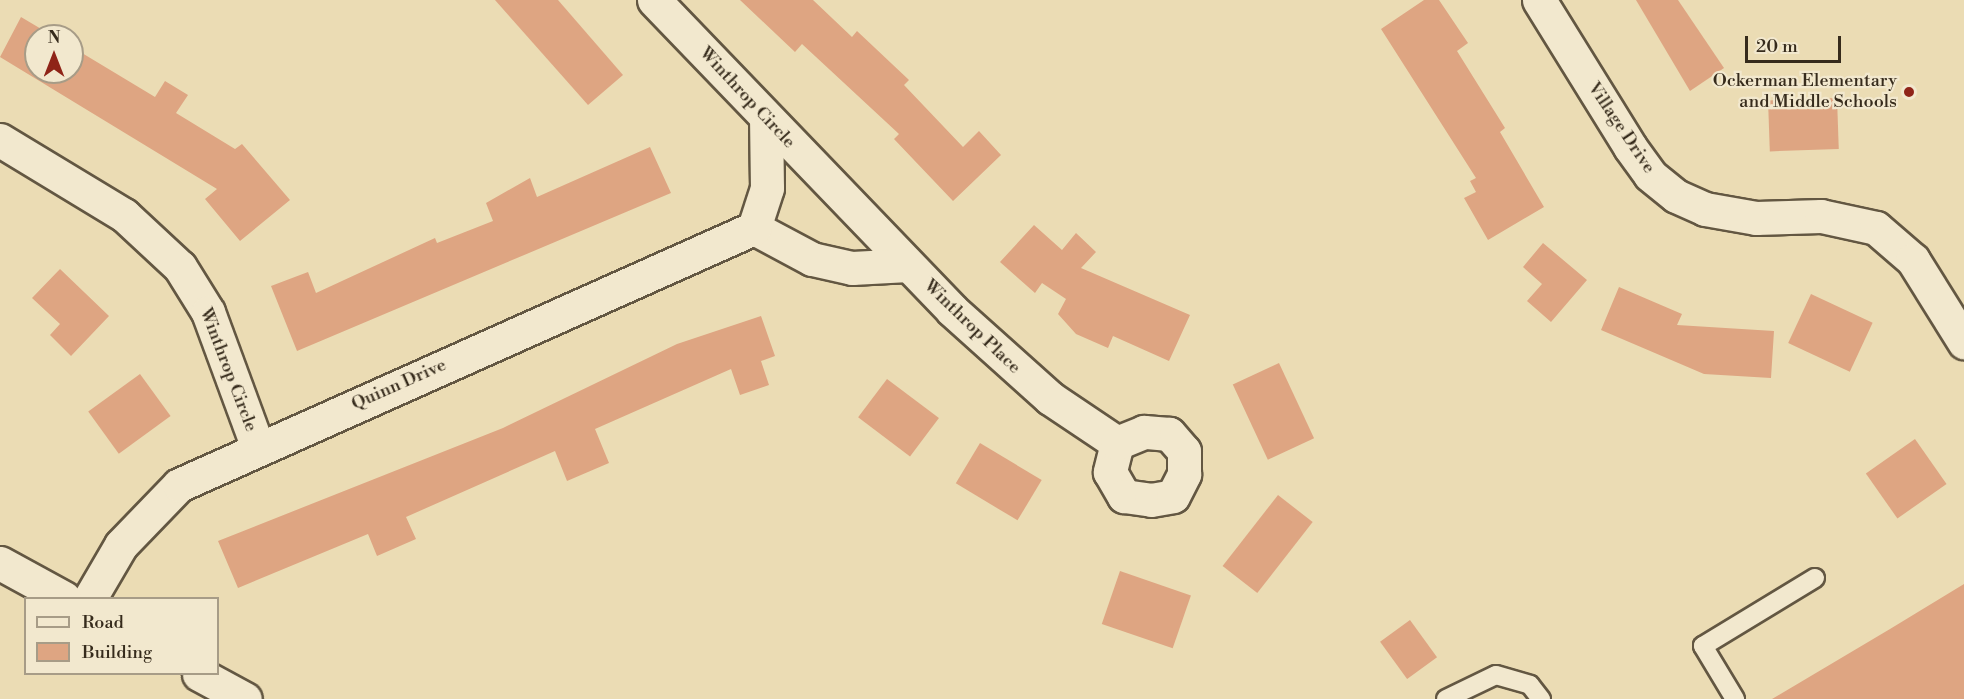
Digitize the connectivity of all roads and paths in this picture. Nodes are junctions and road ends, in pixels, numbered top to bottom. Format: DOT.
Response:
graph roads {
  1 [pos="654,0"];
  2 [pos="1539,0"];
  3 [pos="766,118"];
  4 [pos="0,140"];
  5 [pos="840,197"];
  6 [pos="754,228"];
  7 [pos="908,266"];
  8 [pos="1964,342"];
  9 [pos="1117,443"];
  10 [pos="258,448"];
  11 [pos="0,563"];
  12 [pos="1815,578"];
  13 [pos="62,597"];
  14 [pos="91,597"];
  15 [pos="201,675"];
  16 [pos="245,699"];
  17 [pos="1446,699"];
  18 [pos="1541,699"];
  19 [pos="1736,699"];
  1 -- 3 [label="street, Winthrop Circle"];
  2 -- 8 [label="street, Village Drive"];
  3 -- 5 [label="street, Winthrop Circle"];
  3 -- 6 [label="street"];
  4 -- 10 [label="street, Winthrop Circle"];
  5 -- 7 [label="street, Winthrop Place"];
  6 -- 7 [label="street"];
  6 -- 10 [label="street, Quinn Drive"];
  7 -- 9 [label="street, Winthrop Place"];
  10 -- 14 [label="street, Quinn Drive"];
  11 -- 13 [label="street"];
  12 -- 19 [label="lane"];
  15 -- 16 [label="street"];
  17 -- 18 [label="lane"];
}
